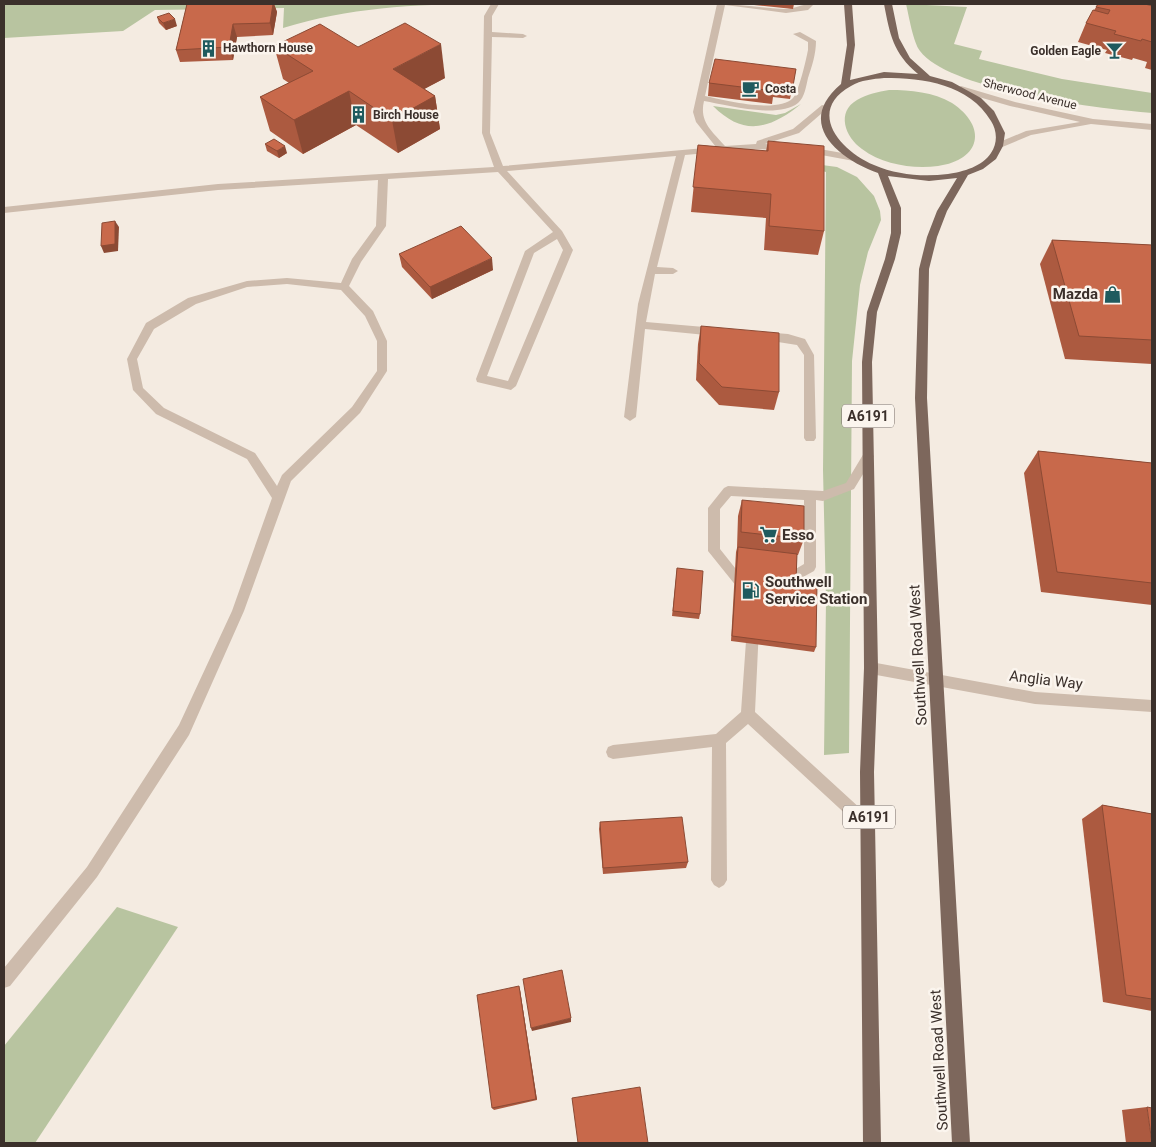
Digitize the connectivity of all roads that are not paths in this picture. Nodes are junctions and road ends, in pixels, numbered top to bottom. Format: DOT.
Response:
graph roads {
  1 [pos="494,4"];
  2 [pos="721,4"];
  3 [pos="728,4"];
  4 [pos="810,4"];
  5 [pos="848,4"];
  6 [pos="888,4"];
  7 [pos="488,34"];
  8 [pos="797,34"];
  9 [pos="523,36"];
  10 [pos="926,77"];
  11 [pos="845,86"];
  12 [pos="961,89"];
  13 [pos="699,98"];
  14 [pos="825,108"];
  15 [pos="1093,122"];
  16 [pos="1152,127"];
  17 [pos="1000,145"];
  18 [pos="752,146"];
  19 [pos="722,148"];
  20 [pos="681,153"];
  21 [pos="854,158"];
  22 [pos="500,169"];
  23 [pos="882,171"];
  24 [pos="964,174"];
  25 [pos="383,177"];
  26 [pos="4,210"];
  27 [pos="559,233"];
  28 [pos="651,270"];
  29 [pos="673,271"];
  30 [pos="344,287"];
  31 [pos="641,326"];
  32 [pos="729,333"];
  33 [pos="749,335"];
  34 [pos="630,416"];
  35 [pos="810,438"];
  36 [pos="868,456"];
  37 [pos="810,496"];
  38 [pos="278,498"];
  39 [pos="770,590"];
  40 [pos="870,668"];
  41 [pos="936,680"];
  42 [pos="1152,706"];
  43 [pos="748,715"];
  44 [pos="718,740"];
  45 [pos="613,752"];
  46 [pos="869,826"];
  47 [pos="719,880"];
  48 [pos="4,980"];
  49 [pos="872,1143"];
  50 [pos="961,1143"];
  1 -- 7 [label="street"];
  2 -- 13 [label="street"];
  3 -- 4 [label="street"];
  5 -- 11 [label="main road"];
  6 -- 10 [label="main road"];
  7 -- 9 [label="street"];
  7 -- 22 [label="street"];
  8 -- 13 [label="street"];
  10 -- 11 [label="main road"];
  10 -- 12 [label="main road"];
  11 -- 14 [label="main road"];
  12 -- 15 [label="street, Sherwood Avenue"];
  12 -- 17 [label="main road"];
  13 -- 19 [label="street"];
  14 -- 18 [label="street"];
  14 -- 21 [label="main road"];
  15 -- 16 [label="street, Sherwood Avenue"];
  15 -- 17 [label="street, Sherwood Avenue"];
  17 -- 24 [label="main road"];
  18 -- 19 [label="street"];
  18 -- 21 [label="street"];
  19 -- 20 [label="street"];
  20 -- 22 [label="street"];
  20 -- 28 [label="street"];
  21 -- 23 [label="main road"];
  22 -- 25 [label="street"];
  22 -- 27 [label="street"];
  23 -- 24 [label="main road"];
  23 -- 36 [label="main road, A6191"];
  24 -- 41 [label="main road, Southwell Road West"];
  25 -- 26 [label="street"];
  25 -- 30 [label="street"];
  27 -- 27 [label="street"];
  28 -- 29 [label="street"];
  28 -- 31 [label="street"];
  30 -- 38 [label="street"];
  30 -- 38 [label="street"];
  31 -- 32 [label="street"];
  31 -- 34 [label="street"];
  33 -- 35 [label="street"];
  36 -- 37 [label="street"];
  36 -- 40 [label="main road, A6191"];
  37 -- 39 [label="street"];
  37 -- 43 [label="street"];
  38 -- 48 [label="street"];
  40 -- 41 [label="street, Anglia Way"];
  40 -- 46 [label="main road, A6191"];
  41 -- 42 [label="street, Anglia Way"];
  41 -- 50 [label="main road, Southwell Road West"];
  43 -- 44 [label="street"];
  43 -- 46 [label="street"];
  44 -- 45 [label="street"];
  44 -- 47 [label="street"];
  46 -- 49 [label="main road, A6191"];
}
